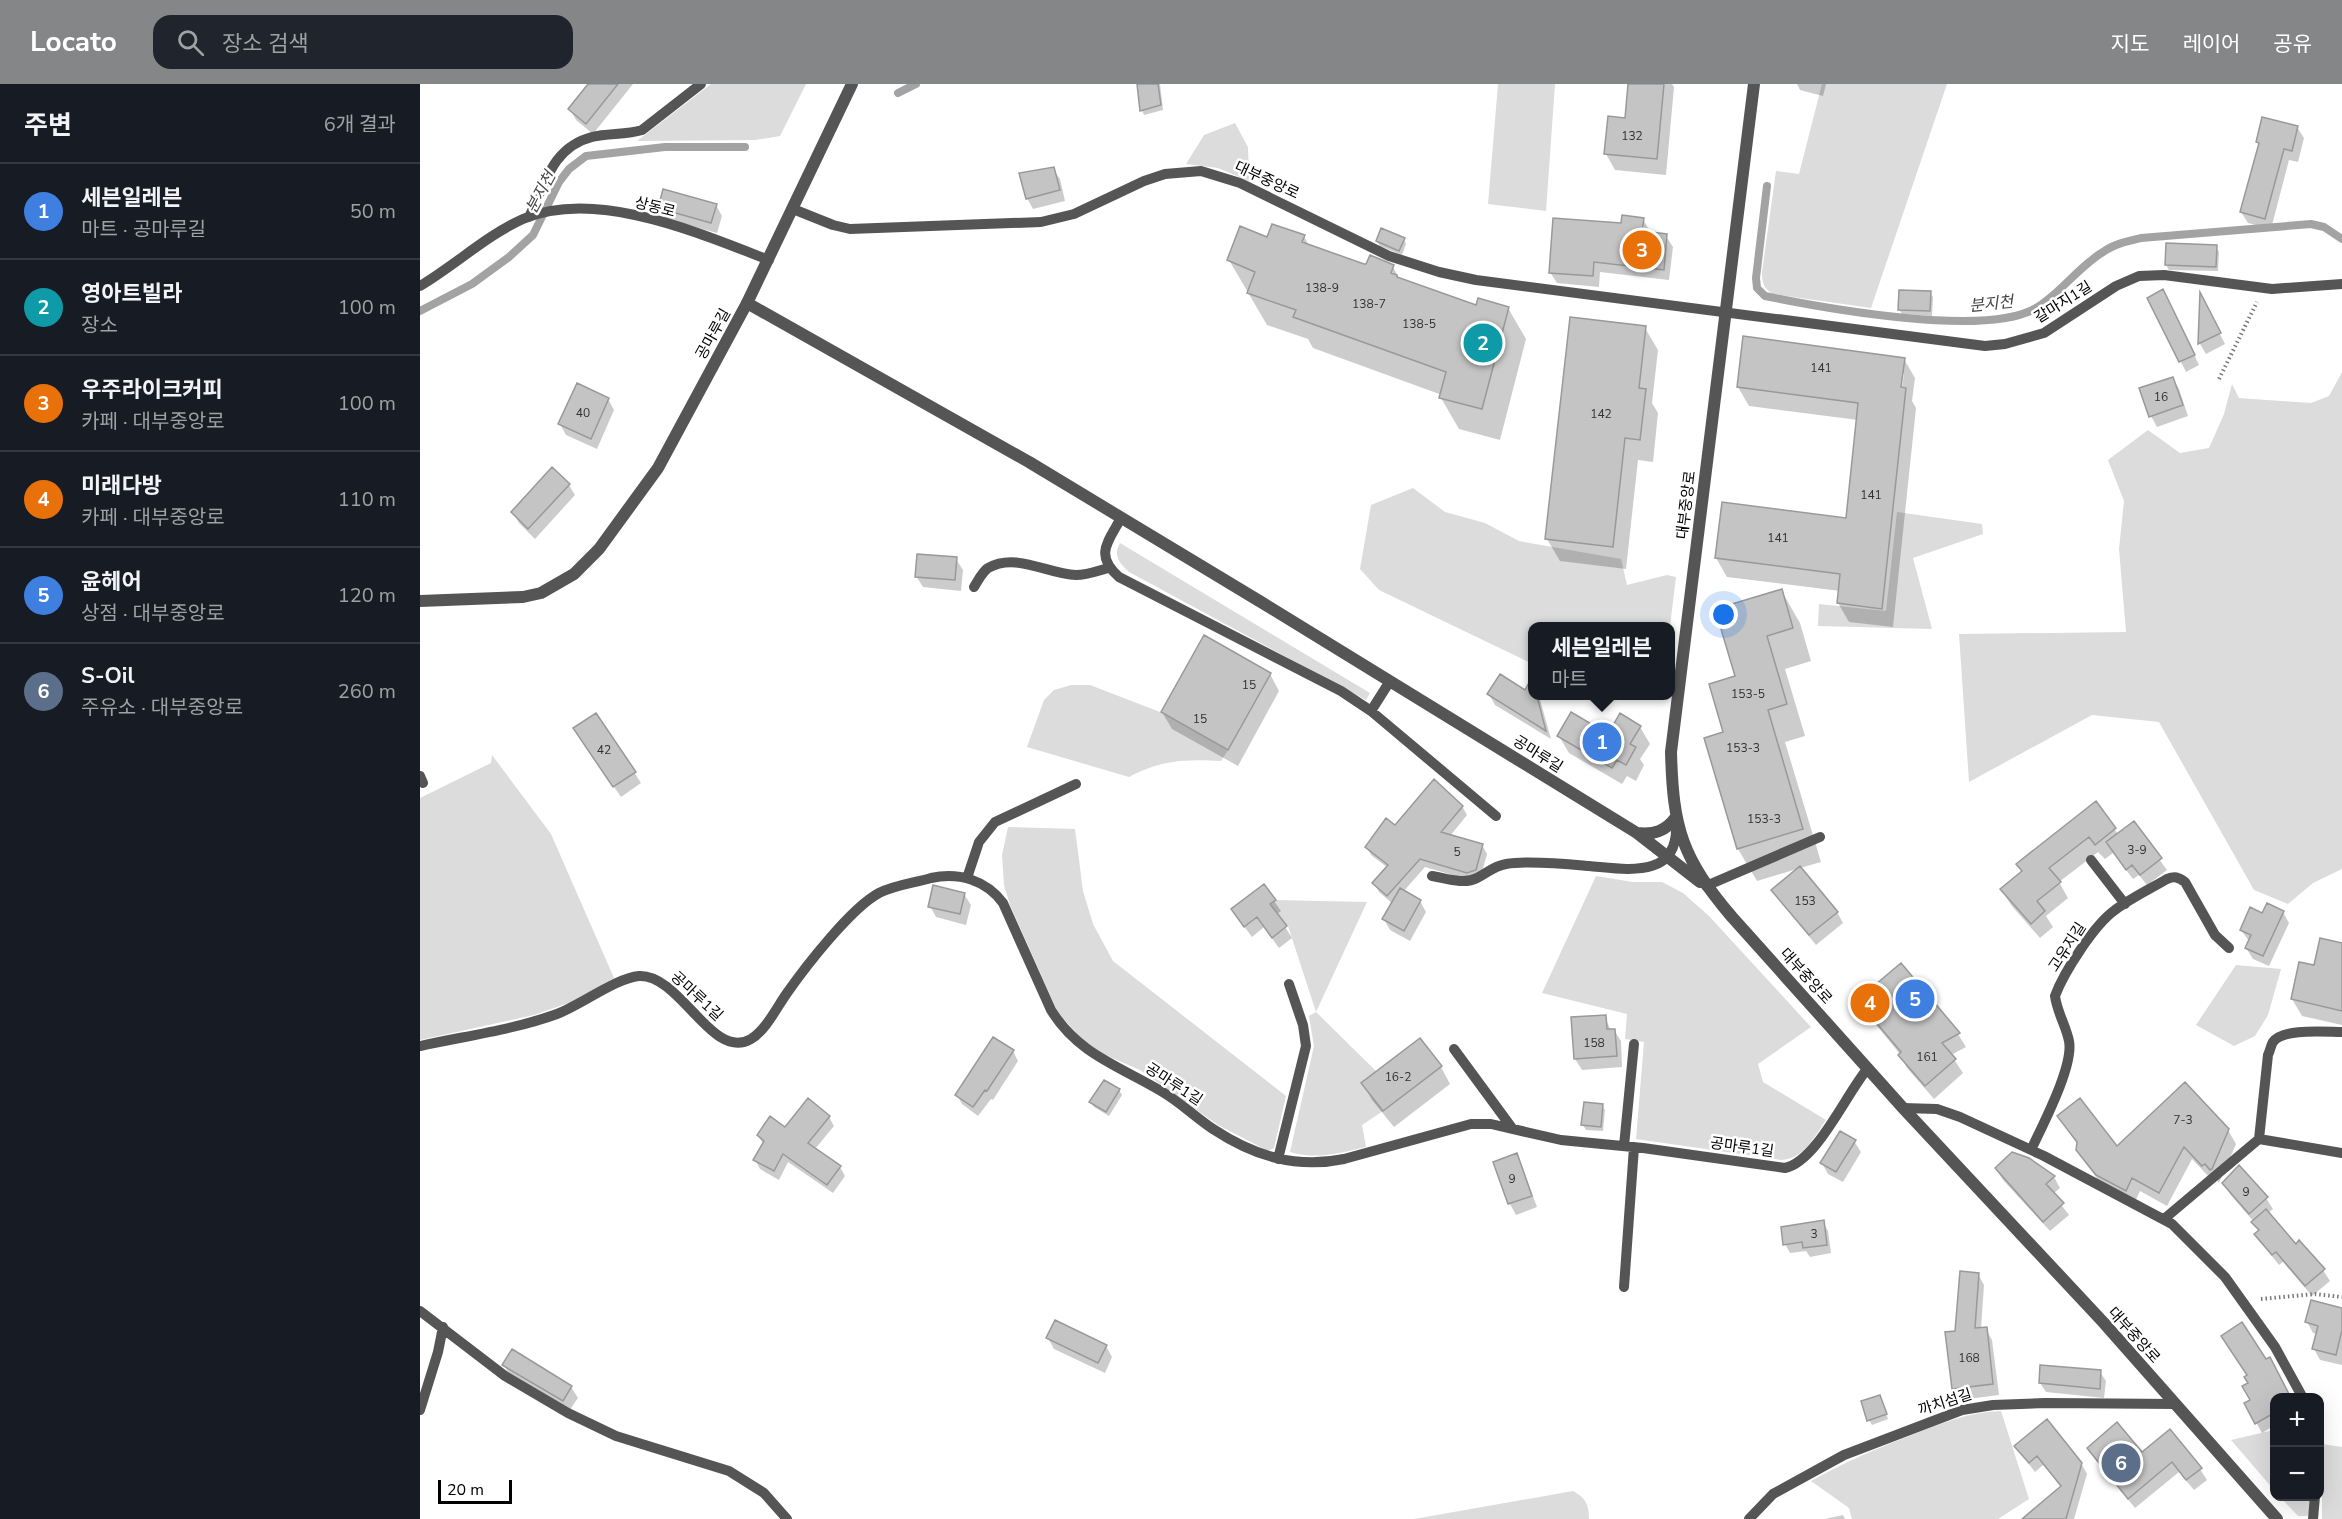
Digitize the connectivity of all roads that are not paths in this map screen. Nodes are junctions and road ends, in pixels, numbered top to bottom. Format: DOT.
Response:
graph roads {
  1 [pos="701,84"];
  2 [pos="852,84"];
  3 [pos="1754,84"];
  4 [pos="793,209"];
  5 [pos="531,216"];
  6 [pos="769,260"];
  7 [pos="2342,284"];
  8 [pos="420,286"];
  9 [pos="747,303"];
  10 [pos="1726,312"];
  11 [pos="1121,518"];
  12 [pos="1108,568"];
  13 [pos="974,587"];
  14 [pos="420,601"];
  15 [pos="1390,681"];
  16 [pos="1371,711"];
  17 [pos="1076,784"];
  18 [pos="1496,816"];
  19 [pos="1676,817"];
  20 [pos="1637,833"];
  21 [pos="1820,837"];
  22 [pos="1667,856"];
  23 [pos="2091,860"];
  24 [pos="1432,876"];
  25 [pos="967,878"];
  26 [pos="1706,886"];
  27 [pos="2125,904"];
  28 [pos="2229,948"];
  29 [pos="1289,984"];
  30 [pos="2342,1032"];
  31 [pos="1634,1044"];
  32 [pos="420,1046"];
  33 [pos="1454,1049"];
  34 [pos="1868,1068"];
  35 [pos="1903,1108"];
  36 [pos="1512,1128"];
  37 [pos="2259,1139"];
  38 [pos="1629,1147"];
  39 [pos="2031,1150"];
  40 [pos="2342,1153"];
  41 [pos="1278,1159"];
  42 [pos="2164,1219"];
  43 [pos="1624,1287"];
  44 [pos="420,1311"];
  45 [pos="443,1328"];
  46 [pos="2300,1393"];
  47 [pos="2176,1404"];
  48 [pos="420,1410"];
  49 [pos="2315,1501"];
  50 [pos="787,1519"];
  51 [pos="1749,1519"];
  52 [pos="2277,1519"];
  53 [pos="2313,1519"];
  1 -- 5 [label="lane"];
  2 -- 4 [label="street"];
  3 -- 10 [label="street, 대부중앙로"];
  4 -- 6 [label="street"];
  4 -- 10 [label="lane, 대부중앙로"];
  5 -- 6 [label="lane, 상동로"];
  5 -- 8 [label="lane, 상동로"];
  6 -- 9 [label="street"];
  7 -- 10 [label="lane, 갈마지1길"];
  9 -- 11 [label="street, 공마루길"];
  9 -- 14 [label="street, 공마루길"];
  10 -- 19 [label="street, 대부중앙로"];
  11 -- 12 [label="lane"];
  11 -- 15 [label="street, 공마루길"];
  12 -- 13 [label="lane"];
  12 -- 16 [label="lane"];
  15 -- 16 [label="lane"];
  15 -- 20 [label="street, 공마루길"];
  16 -- 18 [label="lane"];
  17 -- 25 [label="lane"];
  19 -- 20 [label="street"];
  19 -- 22 [label="lane"];
  19 -- 26 [label="street, 대부중앙로"];
  20 -- 22 [label="street, 공마루길"];
  21 -- 26 [label="lane"];
  22 -- 24 [label="lane"];
  22 -- 26 [label="street, 공마루길"];
  23 -- 27 [label="lane"];
  25 -- 32 [label="lane, 공마루1길"];
  25 -- 41 [label="lane, 공마루1길"];
  26 -- 34 [label="street, 대부중앙로"];
  27 -- 28 [label="lane, 고유지길"];
  27 -- 39 [label="lane, 고유지길"];
  29 -- 41 [label="lane"];
  30 -- 37 [label="lane"];
  31 -- 38 [label="lane"];
  33 -- 36 [label="lane"];
  34 -- 35 [label="street, 대부중앙로"];
  34 -- 38 [label="lane, 공마루1길"];
  35 -- 39 [label="lane"];
  35 -- 47 [label="street, 대부중앙로"];
  36 -- 38 [label="lane, 공마루1길"];
  36 -- 41 [label="lane, 공마루1길"];
  37 -- 40 [label="lane"];
  37 -- 42 [label="lane"];
  38 -- 43 [label="lane"];
  39 -- 42 [label="lane"];
  42 -- 46 [label="lane"];
  44 -- 45 [label="lane"];
  45 -- 48 [label="lane"];
  45 -- 50 [label="lane"];
  47 -- 51 [label="lane, 까치섬길"];
  47 -- 52 [label="street, 대부중앙로"];
  49 -- 53 [label="lane"];
}
